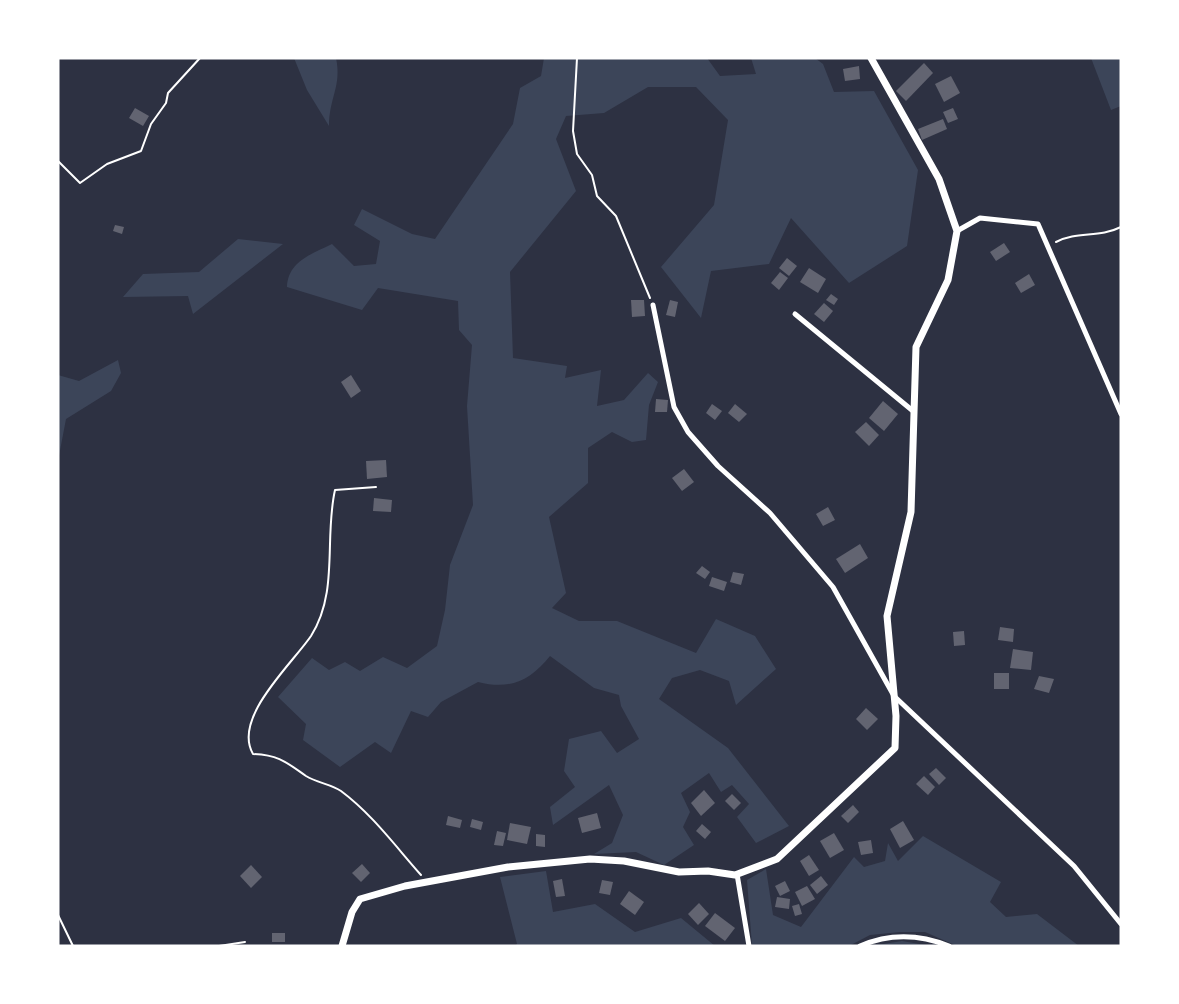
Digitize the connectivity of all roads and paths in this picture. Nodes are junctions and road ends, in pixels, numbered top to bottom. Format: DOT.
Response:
graph roads {
  1 [pos="200,58"];
  2 [pos="577,58"];
  3 [pos="871,58"];
  4 [pos="58,161"];
  5 [pos="1121,227"];
  6 [pos="957,231"];
  7 [pos="1047,246"];
  8 [pos="653,305"];
  9 [pos="795,314"];
  10 [pos="913,411"];
  11 [pos="1121,414"];
  12 [pos="376,487"];
  13 [pos="894,696"];
  14 [pos="737,874"];
  15 [pos="427,882"];
  16 [pos="58,915"];
  17 [pos="1121,924"];
  18 [pos="245,942"];
  19 [pos="73,946"];
  20 [pos="219,946"];
  21 [pos="342,946"];
  22 [pos="749,946"];
  23 [pos="860,946"];
  24 [pos="949,946"];
  1 -- 4 [label="path"];
  2 -- 8 [label="path"];
  3 -- 6 [label="street"];
  5 -- 7 [label="path"];
  6 -- 7 [label="street"];
  6 -- 10 [label="street"];
  7 -- 11 [label="street"];
  8 -- 13 [label="street"];
  9 -- 10 [label="street"];
  10 -- 13 [label="street"];
  12 -- 15 [label="path"];
  13 -- 14 [label="street"];
  13 -- 17 [label="street"];
  14 -- 15 [label="street"];
  14 -- 22 [label="street"];
  15 -- 21 [label="street"];
  16 -- 19 [label="path"];
  18 -- 20 [label="path"];
  23 -- 24 [label="street"];
}
